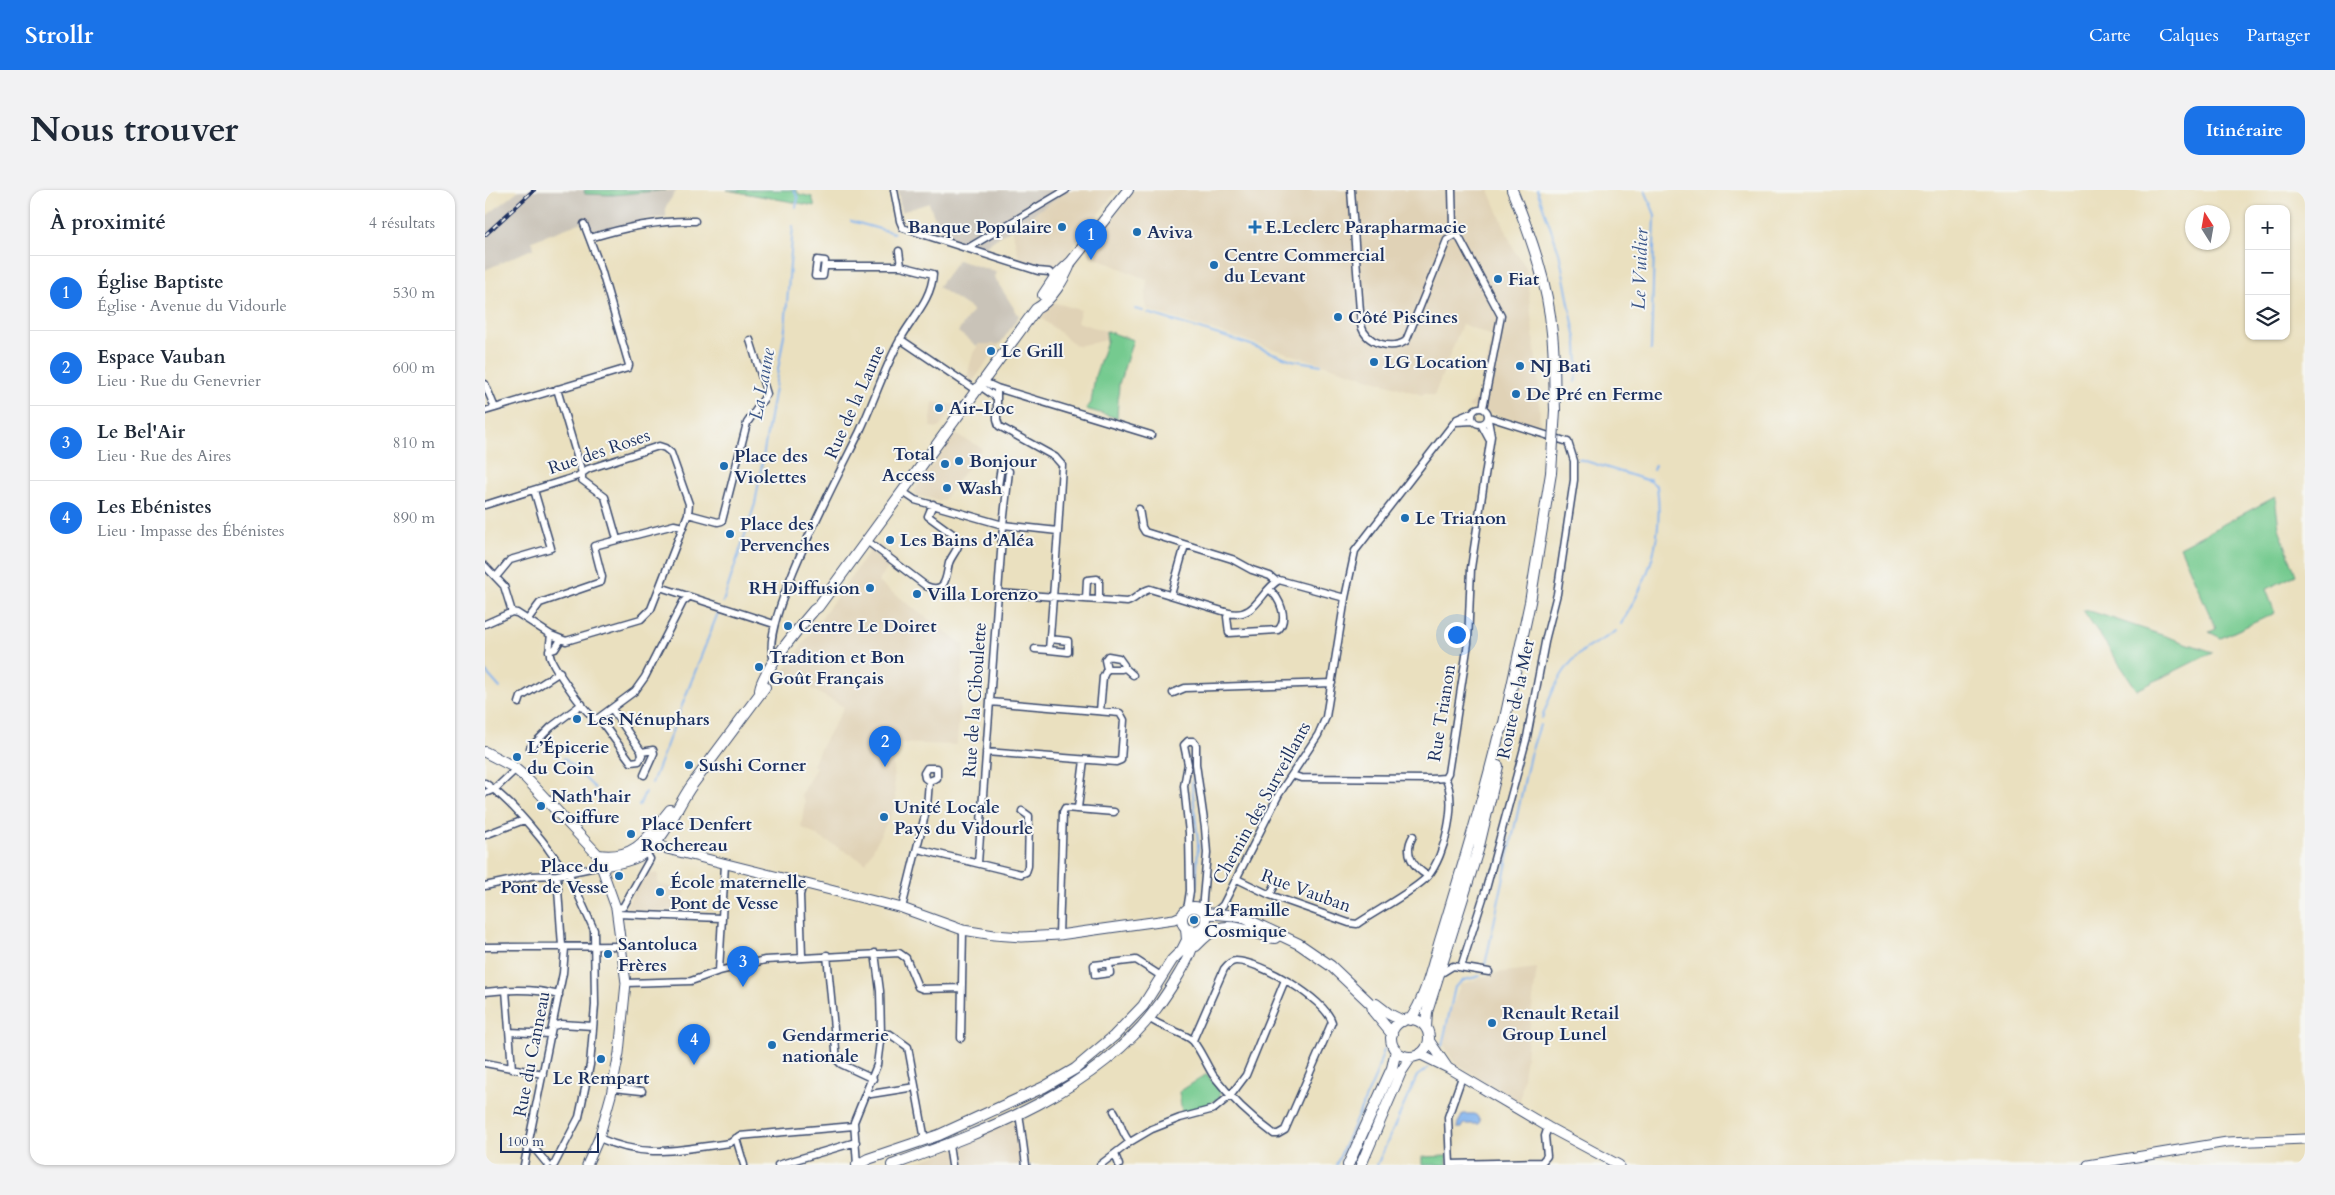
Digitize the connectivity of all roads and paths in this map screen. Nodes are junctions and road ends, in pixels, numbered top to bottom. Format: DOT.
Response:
graph roads {
  1 [pos="894,190"];
  2 [pos="1066,190"];
  3 [pos="1121,190"];
  4 [pos="1128,190"];
  5 [pos="1351,190"];
  6 [pos="1452,190"];
  7 [pos="1512,190"];
  8 [pos="695,221"];
  9 [pos="584,224"];
  10 [pos="1095,230"];
  11 [pos="1457,234"];
  12 [pos="590,238"];
  13 [pos="968,248"];
  14 [pos="899,250"];
  15 [pos="1071,262"];
  16 [pos="825,266"];
  17 [pos="901,266"];
  18 [pos="1055,277"];
  19 [pos="1036,309"];
  20 [pos="900,339"];
  21 [pos="749,340"];
  22 [pos="485,384"];
  23 [pos="980,386"];
  24 [pos="997,388"];
  25 [pos="557,389"];
  26 [pos="996,397"];
  27 [pos="495,408"];
  28 [pos="1483,408"];
  29 [pos="485,411"];
  30 [pos="1473,412"];
  31 [pos="1488,418"];
  32 [pos="1473,421"];
  33 [pos="1455,422"];
  34 [pos="1481,424"];
  35 [pos="1151,435"];
  36 [pos="1489,439"];
  37 [pos="582,473"];
  38 [pos="533,490"];
  39 [pos="1006,490"];
  40 [pos="903,492"];
  41 [pos="933,504"];
  42 [pos="485,505"];
  43 [pos="1139,509"];
  44 [pos="688,514"];
  45 [pos="1003,525"];
  46 [pos="683,527"];
  47 [pos="1058,530"];
  48 [pos="617,538"];
  49 [pos="867,541"];
  50 [pos="1185,545"];
  51 [pos="485,566"];
  52 [pos="496,577"];
  53 [pos="1276,581"];
  54 [pos="659,587"];
  55 [pos="1269,589"];
  56 [pos="998,593"];
  57 [pos="682,594"];
  58 [pos="1171,595"];
  59 [pos="689,597"];
  60 [pos="1053,597"];
  61 [pos="1345,598"];
  62 [pos="1086,599"];
  63 [pos="1099,600"];
  64 [pos="683,602"];
  65 [pos="512,612"];
  66 [pos="1229,613"];
  67 [pos="528,619"];
  68 [pos="485,624"];
  69 [pos="774,624"];
  70 [pos="551,636"];
  71 [pos="1050,639"];
  72 [pos="560,640"];
  73 [pos="1035,649"];
  74 [pos="1049,650"];
  75 [pos="549,651"];
  76 [pos="777,662"];
  77 [pos="1123,667"];
  78 [pos="1107,669"];
  79 [pos="560,672"];
  80 [pos="1133,676"];
  81 [pos="1332,683"];
  82 [pos="1173,693"];
  83 [pos="990,702"];
  84 [pos="519,703"];
  85 [pos="582,704"];
  86 [pos="612,709"];
  87 [pos="1100,711"];
  88 [pos="599,718"];
  89 [pos="1504,723"];
  90 [pos="530,748"];
  91 [pos="485,752"];
  92 [pos="642,752"];
  93 [pos="986,752"];
  94 [pos="1083,760"];
  95 [pos="517,769"];
  96 [pos="644,775"];
  97 [pos="1292,775"];
  98 [pos="1445,778"];
  99 [pos="929,781"];
  100 [pos="485,783"];
  101 [pos="495,789"];
  102 [pos="485,793"];
  103 [pos="1078,808"];
  104 [pos="1022,812"];
  105 [pos="1114,812"];
  106 [pos="524,820"];
  107 [pos="485,835"];
  108 [pos="1413,836"];
  109 [pos="652,840"];
  110 [pos="918,849"];
  111 [pos="645,851"];
  112 [pos="598,855"];
  113 [pos="978,863"];
  114 [pos="725,864"];
  115 [pos="598,867"];
  116 [pos="568,872"];
  117 [pos="557,875"];
  118 [pos="1428,876"];
  119 [pos="1237,879"];
  120 [pos="803,884"];
  121 [pos="1275,885"];
  122 [pos="485,886"];
  123 [pos="1271,895"];
  124 [pos="1223,905"];
  125 [pos="902,908"];
  126 [pos="617,911"];
  127 [pos="1207,913"];
  128 [pos="1229,914"];
  129 [pos="721,918"];
  130 [pos="1183,919"];
  131 [pos="1260,926"];
  132 [pos="1202,928"];
  133 [pos="963,930"];
  134 [pos="1059,935"];
  135 [pos="1286,938"];
  136 [pos="622,946"];
  137 [pos="485,947"];
  138 [pos="563,947"];
  139 [pos="595,947"];
  140 [pos="1193,947"];
  141 [pos="1447,950"];
  142 [pos="875,953"];
  143 [pos="827,955"];
  144 [pos="802,956"];
  145 [pos="1109,963"];
  146 [pos="1457,967"];
  147 [pos="719,971"];
  148 [pos="1489,972"];
  149 [pos="1439,975"];
  150 [pos="1161,976"];
  151 [pos="1285,980"];
  152 [pos="626,983"];
  153 [pos="962,988"];
  154 [pos="506,990"];
  155 [pos="485,992"];
  156 [pos="559,995"];
  157 [pos="1373,1004"];
  158 [pos="1149,1018"];
  159 [pos="1406,1020"];
  160 [pos="553,1026"];
  161 [pos="593,1026"];
  162 [pos="1426,1027"];
  163 [pos="510,1032"];
  164 [pos="550,1034"];
  165 [pos="881,1034"];
  166 [pos="1392,1034"];
  167 [pos="961,1038"];
  168 [pos="1193,1040"];
  169 [pos="1429,1040"];
  170 [pos="1396,1050"];
  171 [pos="1415,1056"];
  172 [pos="485,1064"];
  173 [pos="1448,1068"];
  174 [pos="512,1069"];
  175 [pos="543,1074"];
  176 [pos="1462,1078"];
  177 [pos="873,1079"];
  178 [pos="613,1088"];
  179 [pos="915,1088"];
  180 [pos="642,1091"];
  181 [pos="867,1093"];
  182 [pos="1231,1095"];
  183 [pos="1113,1111"];
  184 [pos="1019,1113"];
  185 [pos="854,1126"];
  186 [pos="1548,1127"];
  187 [pos="599,1138"];
  188 [pos="736,1138"];
  189 [pos="2305,1139"];
  190 [pos="925,1140"];
  191 [pos="856,1142"];
  192 [pos="1130,1142"];
  193 [pos="530,1143"];
  194 [pos="949,1145"];
  195 [pos="1115,1154"];
  196 [pos="525,1165"];
  197 [pos="548,1165"];
  198 [pos="554,1165"];
  199 [pos="587,1165"];
  200 [pos="744,1165"];
  201 [pos="778,1165"];
  202 [pos="857,1165"];
  203 [pos="892,1165"];
  204 [pos="952,1165"];
  205 [pos="1026,1165"];
  206 [pos="1100,1165"];
  207 [pos="1119,1165"];
  208 [pos="1347,1165"];
  209 [pos="1361,1165"];
  210 [pos="1450,1165"];
  211 [pos="1619,1165"];
  212 [pos="2088,1165"];
  1 -- 13 [label="street"];
  2 -- 13 [label="street"];
  3 -- 10 [label="main road"];
  4 -- 10 [label="main road"];
  5 -- 11 [label="street"];
  6 -- 11 [label="street"];
  7 -- 89 [label="main road, Route de la Mer, bridge"];
  8 -- 12 [label="street"];
  9 -- 12 [label="street"];
  10 -- 15 [label="main road"];
  11 -- 28 [label="street"];
  12 -- 25 [label="street"];
  13 -- 18 [label="street"];
  14 -- 17 [label="street"];
  15 -- 18 [label="main road"];
  15 -- 19 [label="main road"];
  16 -- 17 [label="street"];
  17 -- 20 [label="street, Rue de la Laune"];
  18 -- 19 [label="main road"];
  19 -- 23 [label="main road"];
  20 -- 23 [label="street"];
  20 -- 69 [label="street, Rue de la Laune"];
  21 -- 44 [label="street"];
  22 -- 27 [label="street"];
  23 -- 24 [label="street"];
  23 -- 26 [label="street"];
  23 -- 40 [label="main road"];
  24 -- 26 [label="street"];
  24 -- 35 [label="street"];
  25 -- 27 [label="street"];
  25 -- 37 [label="street"];
  26 -- 47 [label="street"];
  27 -- 29 [label="street"];
  28 -- 30 [label="street"];
  28 -- 31 [label="street"];
  30 -- 32 [label="street"];
  30 -- 33 [label="street, Chemin des Surveillants"];
  31 -- 34 [label="street"];
  31 -- 36 [label="street, Rue Trianon"];
  31 -- 146 [label="street, Route de la Mer"];
  32 -- 33 [label="street"];
  32 -- 34 [label="street"];
  33 -- 61 [label="street, Chemin des Surveillants"];
  34 -- 36 [label="street"];
  36 -- 98 [label="street, Rue Trianon"];
  37 -- 38 [label="street, Rue des Roses"];
  37 -- 44 [label="street, Rue des Roses"];
  37 -- 48 [label="street"];
  38 -- 42 [label="street, Rue des Roses"];
  38 -- 52 [label="street"];
  39 -- 45 [label="street, Rue de la Ciboulette"];
  40 -- 41 [label="street"];
  40 -- 49 [label="main road"];
  41 -- 45 [label="street"];
  41 -- 49 [label="street"];
  43 -- 50 [label="street"];
  44 -- 46 [label="street, Rue des Roses"];
  45 -- 47 [label="street"];
  45 -- 56 [label="street, Rue de la Ciboulette"];
  46 -- 48 [label="street"];
  46 -- 54 [label="street, Rue des Roses"];
  47 -- 60 [label="street"];
  48 -- 67 [label="street"];
  49 -- 76 [label="main road"];
  50 -- 53 [label="street"];
  50 -- 58 [label="street"];
  51 -- 52 [label="street"];
  52 -- 65 [label="street"];
  53 -- 55 [label="street"];
  53 -- 61 [label="street"];
  54 -- 57 [label="street"];
  54 -- 72 [label="street, Rue des Roses"];
  55 -- 66 [label="street"];
  55 -- 66 [label="street"];
  56 -- 60 [label="street"];
  56 -- 83 [label="street, Rue de la Ciboulette"];
  57 -- 59 [label="street"];
  57 -- 64 [label="street"];
  58 -- 63 [label="street"];
  58 -- 66 [label="street"];
  59 -- 64 [label="street"];
  59 -- 69 [label="street"];
  60 -- 62 [label="street"];
  60 -- 71 [label="street"];
  61 -- 81 [label="street, Chemin des Surveillants"];
  62 -- 63 [label="street"];
  62 -- 63 [label="street"];
  64 -- 86 [label="street"];
  65 -- 67 [label="street"];
  65 -- 68 [label="street"];
  67 -- 70 [label="street"];
  69 -- 76 [label="street, Rue de la Laune"];
  70 -- 72 [label="street"];
  70 -- 75 [label="street"];
  71 -- 74 [label="street"];
  71 -- 74 [label="street"];
  72 -- 75 [label="street"];
  73 -- 74 [label="street"];
  75 -- 79 [label="street"];
  76 -- 109 [label="main road"];
  77 -- 78 [label="street"];
  77 -- 78 [label="street"];
  77 -- 80 [label="street"];
  78 -- 87 [label="street"];
  79 -- 84 [label="street"];
  79 -- 85 [label="street"];
  81 -- 82 [label="street"];
  81 -- 97 [label="street, Chemin des Surveillants"];
  83 -- 87 [label="street"];
  83 -- 93 [label="street, Rue de la Ciboulette"];
  85 -- 88 [label="street"];
  85 -- 90 [label="street"];
  86 -- 88 [label="street"];
  86 -- 92 [label="street"];
  87 -- 94 [label="street"];
  88 -- 92 [label="street"];
  89 -- 141 [label="main road, Route de la Mer"];
  89 -- 159 [label="main road, Route de la Mer"];
  91 -- 95 [label="main road"];
  92 -- 96 [label="street"];
  93 -- 94 [label="street"];
  93 -- 113 [label="street, Rue de la Ciboulette"];
  94 -- 103 [label="street"];
  95 -- 101 [label="street"];
  95 -- 112 [label="main road"];
  97 -- 98 [label="street, Rue Trianon"];
  97 -- 119 [label="street, Chemin des Surveillants"];
  98 -- 118 [label="street"];
  99 -- 110 [label="street"];
  100 -- 101 [label="street"];
  101 -- 102 [label="street"];
  101 -- 106 [label="street"];
  103 -- 105 [label="street"];
  103 -- 134 [label="street"];
  104 -- 113 [label="street"];
  106 -- 107 [label="street"];
  106 -- 116 [label="street"];
  108 -- 118 [label="street"];
  109 -- 111 [label="main road"];
  109 -- 112 [label="main road"];
  109 -- 114 [label="main road"];
  110 -- 113 [label="street"];
  110 -- 125 [label="street"];
  111 -- 115 [label="main road"];
  111 -- 126 [label="street"];
  112 -- 115 [label="main road"];
  114 -- 120 [label="main road"];
  114 -- 129 [label="street"];
  115 -- 116 [label="street"];
  115 -- 126 [label="main road"];
  116 -- 117 [label="street"];
  116 -- 139 [label="street"];
  117 -- 122 [label="street"];
  117 -- 138 [label="street, Rue du Canneau"];
  118 -- 123 [label="street, Rue Vauban"];
  119 -- 123 [label="street, Rue Vauban"];
  119 -- 124 [label="street, Chemin des Surveillants"];
  120 -- 125 [label="main road"];
  120 -- 144 [label="street"];
  121 -- 123 [label="street"];
  124 -- 127 [label="street, Chemin des Surveillants"];
  124 -- 128 [label="street, Chemin des Surveillants"];
  125 -- 133 [label="main road"];
  126 -- 129 [label="street"];
  126 -- 136 [label="main road"];
  127 -- 128 [label="main road"];
  127 -- 130 [label="main road"];
  127 -- 130 [label="street"];
  127 -- 132 [label="main road"];
  128 -- 131 [label="main road"];
  129 -- 147 [label="street"];
  130 -- 132 [label="main road"];
  130 -- 134 [label="main road"];
  130 -- 150 [label="main road"];
  131 -- 132 [label="main road"];
  131 -- 135 [label="main road"];
  132 -- 140 [label="main road"];
  133 -- 134 [label="main road"];
  133 -- 153 [label="street"];
  135 -- 140 [label="main road"];
  135 -- 157 [label="main road"];
  136 -- 139 [label="street"];
  136 -- 152 [label="main road"];
  137 -- 138 [label="street"];
  138 -- 139 [label="street"];
  138 -- 156 [label="street, Rue du Canneau"];
  139 -- 161 [label="street"];
  140 -- 158 [label="main road"];
  141 -- 146 [label="street"];
  141 -- 149 [label="main road, Route de la Mer"];
  142 -- 143 [label="street"];
  142 -- 153 [label="street"];
  142 -- 165 [label="street"];
  143 -- 144 [label="street"];
  143 -- 177 [label="street"];
  144 -- 147 [label="street"];
  145 -- 150 [label="street"];
  146 -- 148 [label="street"];
  146 -- 149 [label="street"];
  147 -- 152 [label="street"];
  149 -- 162 [label="main road, Route de la Mer"];
  150 -- 190 [label="main road"];
  151 -- 168 [label="street"];
  151 -- 182 [label="street"];
  151 -- 182 [label="street"];
  152 -- 178 [label="main road"];
  153 -- 167 [label="street"];
  154 -- 155 [label="street"];
  154 -- 156 [label="street"];
  154 -- 163 [label="street"];
  156 -- 160 [label="street, Rue du Canneau"];
  157 -- 159 [label="main road"];
  157 -- 166 [label="main road"];
  158 -- 168 [label="street"];
  158 -- 184 [label="main road"];
  159 -- 162 [label="main road"];
  159 -- 166 [label="main road"];
  160 -- 161 [label="street"];
  160 -- 164 [label="street, Rue du Canneau"];
  161 -- 198 [label="street"];
  162 -- 169 [label="main road"];
  163 -- 164 [label="street"];
  163 -- 174 [label="street"];
  164 -- 175 [label="street, Rue du Canneau"];
  165 -- 177 [label="street"];
  165 -- 179 [label="street"];
  166 -- 170 [label="main road"];
  168 -- 182 [label="street"];
  169 -- 171 [label="main road"];
  169 -- 173 [label="main road"];
  170 -- 171 [label="main road"];
  170 -- 208 [label="main road"];
  171 -- 173 [label="main road"];
  171 -- 209 [label="main road"];
  172 -- 174 [label="street"];
  173 -- 176 [label="main road"];
  174 -- 175 [label="street"];
  175 -- 193 [label="street, Rue du Canneau"];
  176 -- 186 [label="main road"];
  176 -- 210 [label="street"];
  177 -- 181 [label="street"];
  178 -- 180 [label="street"];
  178 -- 187 [label="main road"];
  179 -- 181 [label="street"];
  179 -- 190 [label="street"];
  181 -- 185 [label="street"];
  182 -- 192 [label="street"];
  183 -- 192 [label="street"];
  184 -- 194 [label="main road"];
  184 -- 205 [label="street"];
  185 -- 188 [label="street"];
  185 -- 191 [label="street"];
  186 -- 210 [label="street"];
  186 -- 211 [label="main road"];
  187 -- 188 [label="street"];
  187 -- 199 [label="main road"];
  188 -- 200 [label="street"];
  189 -- 212 [label="main road"];
  190 -- 202 [label="main road"];
  191 -- 201 [label="street"];
  191 -- 202 [label="street"];
  192 -- 195 [label="street"];
  193 -- 196 [label="street, Rue du Canneau"];
  193 -- 197 [label="street"];
  194 -- 203 [label="main road"];
  194 -- 204 [label="street"];
  195 -- 206 [label="street"];
  195 -- 207 [label="street"];
}
